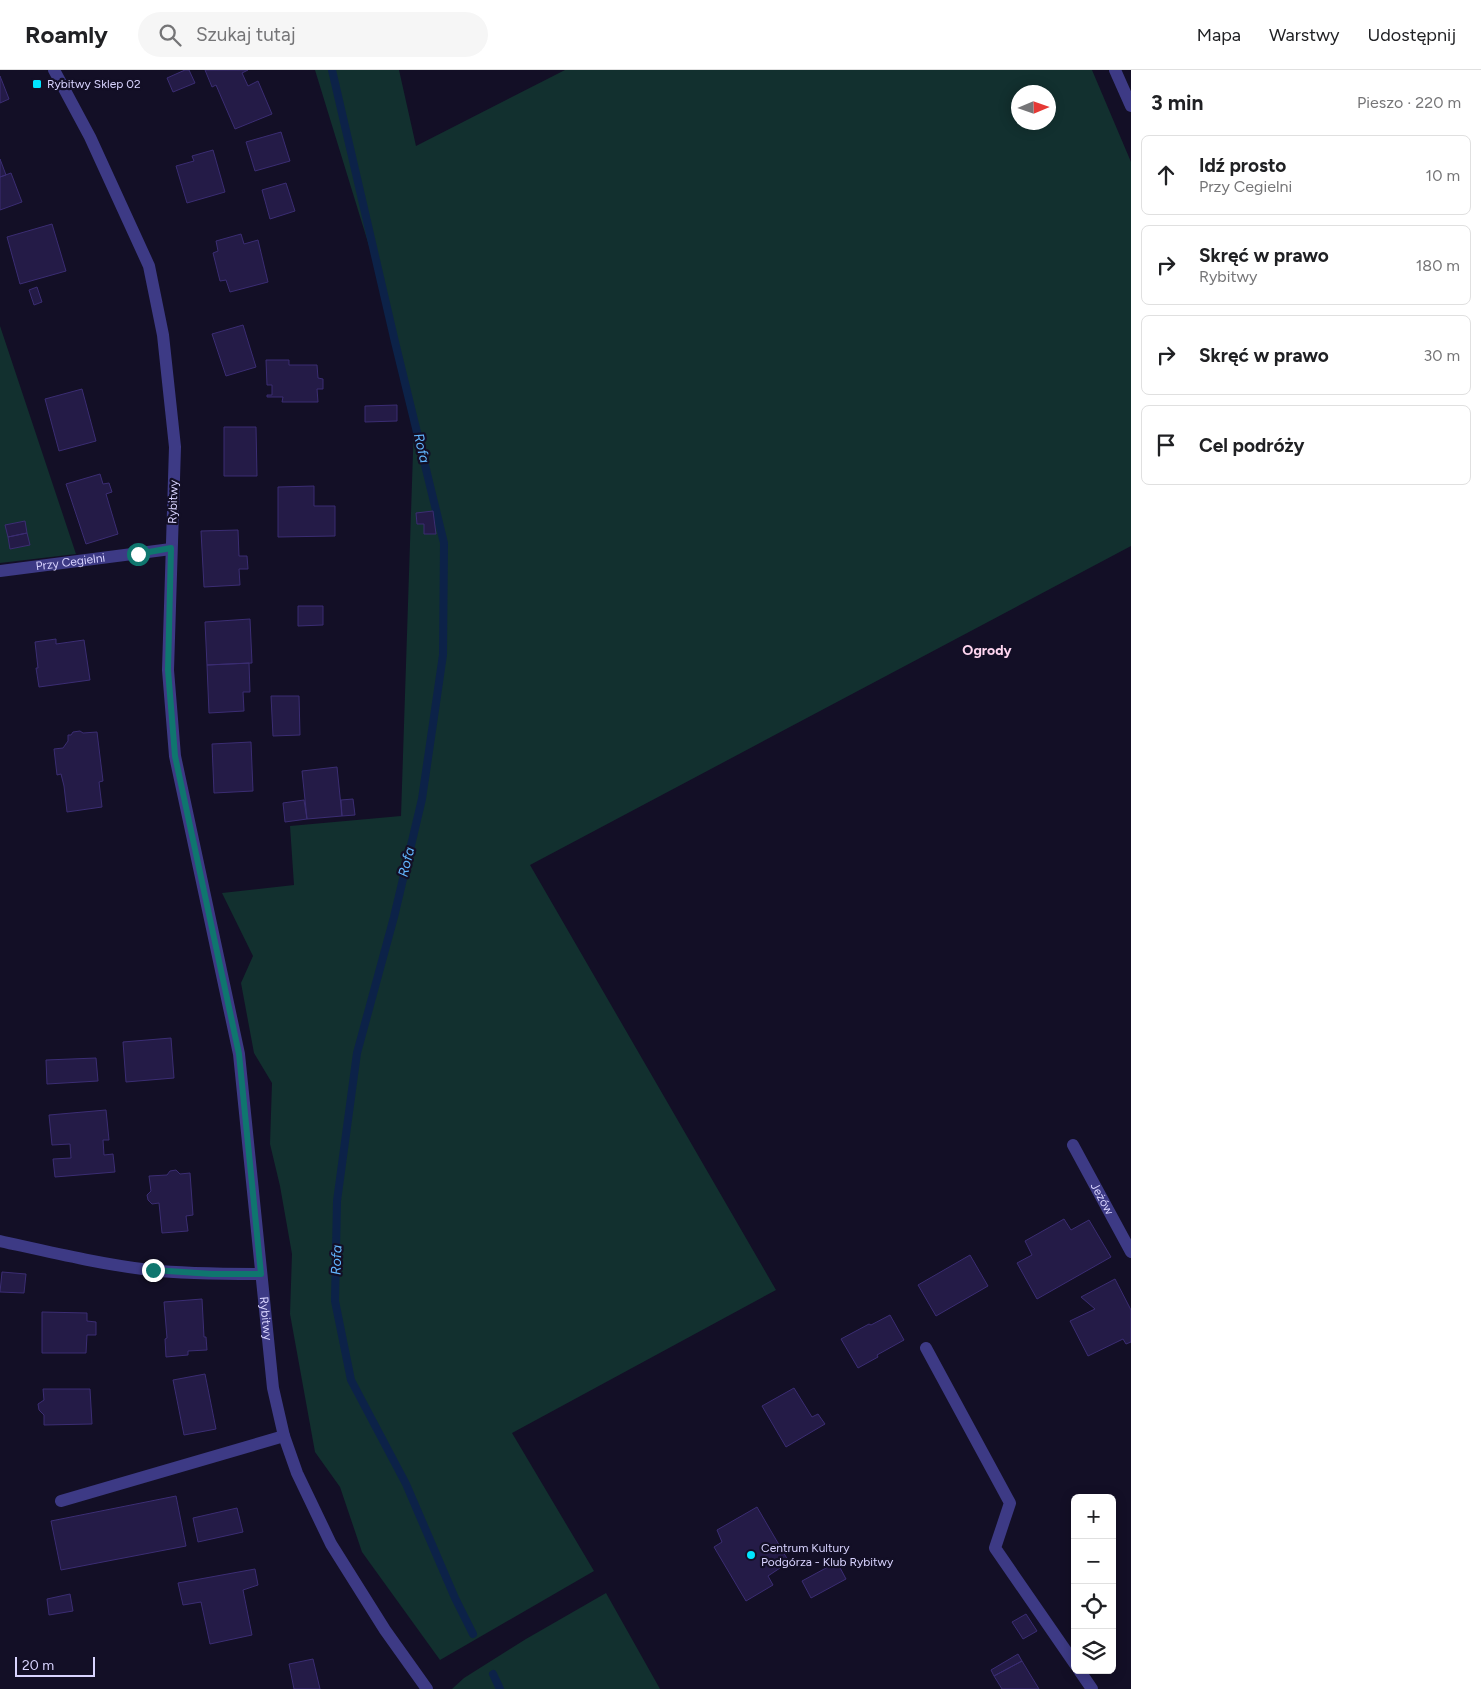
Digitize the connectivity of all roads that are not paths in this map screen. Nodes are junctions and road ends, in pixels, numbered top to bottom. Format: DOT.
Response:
graph roads {
  1 [pos="54,70"];
  2 [pos="1114,70"];
  3 [pos="1131,106"];
  4 [pos="171,548"];
  5 [pos="0,571"];
  6 [pos="1073,1145"];
  7 [pos="0,1241"];
  8 [pos="1131,1252"];
  9 [pos="261,1274"];
  10 [pos="926,1348"];
  11 [pos="284,1436"];
  12 [pos="61,1501"];
  13 [pos="1071,1658"];
  14 [pos="1082,1674"];
  15 [pos="427,1689"];
  16 [pos="1092,1689"];
  1 -- 4 [label="street, Rybitwy"];
  2 -- 3 [label="street"];
  4 -- 5 [label="street, Przy Cegielni"];
  4 -- 9 [label="street, Rybitwy"];
  6 -- 8 [label="street, Jeżów"];
  7 -- 9 [label="street"];
  9 -- 11 [label="street, Rybitwy"];
  10 -- 13 [label="street"];
  11 -- 12 [label="street"];
  11 -- 15 [label="street, Rybitwy"];
  14 -- 16 [label="street"];
}
